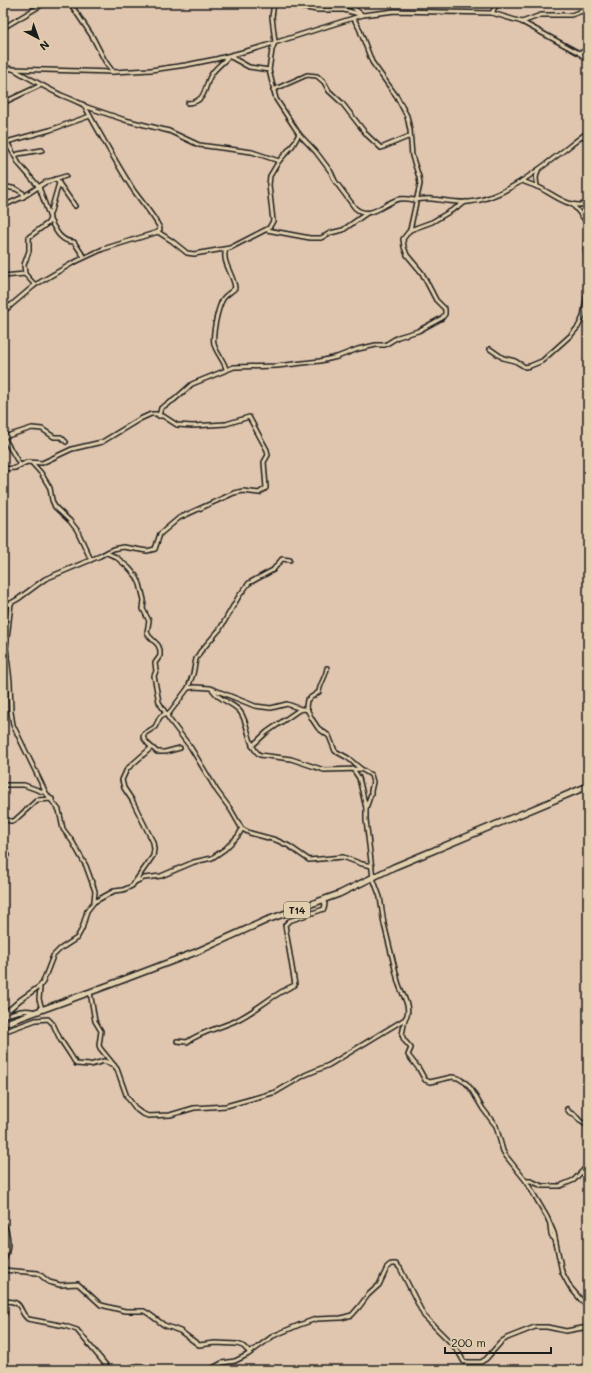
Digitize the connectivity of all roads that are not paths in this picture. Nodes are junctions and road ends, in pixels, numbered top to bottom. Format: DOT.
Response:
graph roads {
  1 [pos="45,3"];
  2 [pos="70,3"];
  3 [pos="274,3"];
  4 [pos="292,3"];
  5 [pos="348,3"];
  6 [pos="501,3"];
  7 [pos="588,9"];
  8 [pos="492,13"];
  9 [pos="363,15"];
  10 [pos="354,18"];
  11 [pos="522,22"];
  12 [pos="3,28"];
  13 [pos="275,42"];
  14 [pos="588,50"];
  15 [pos="579,53"];
  16 [pos="229,56"];
  17 [pos="588,60"];
  18 [pos="3,67"];
  19 [pos="12,69"];
  20 [pos="269,70"];
  21 [pos="114,72"];
  22 [pos="41,84"];
  23 [pos="273,90"];
  24 [pos="188,103"];
  25 [pos="3,105"];
  26 [pos="84,105"];
  27 [pos="90,116"];
  28 [pos="588,132"];
  29 [pos="299,134"];
  30 [pos="410,136"];
  31 [pos="7,142"];
  32 [pos="3,143"];
  33 [pos="42,150"];
  34 [pos="15,156"];
  35 [pos="279,161"];
  36 [pos="538,170"];
  37 [pos="66,176"];
  38 [pos="56,179"];
  39 [pos="522,181"];
  40 [pos="59,183"];
  41 [pos="3,186"];
  42 [pos="39,187"];
  43 [pos="537,187"];
  44 [pos="23,197"];
  45 [pos="416,200"];
  46 [pos="467,202"];
  47 [pos="588,202"];
  48 [pos="572,204"];
  49 [pos="3,206"];
  50 [pos="75,206"];
  51 [pos="367,213"];
  52 [pos="50,215"];
  53 [pos="50,220"];
  54 [pos="587,222"];
  55 [pos="266,230"];
  56 [pos="410,230"];
  57 [pos="158,232"];
  58 [pos="226,249"];
  59 [pos="84,257"];
  60 [pos="588,261"];
  61 [pos="25,274"];
  62 [pos="3,276"];
  63 [pos="35,285"];
  64 [pos="588,287"];
  65 [pos="587,296"];
  66 [pos="3,299"];
  67 [pos="9,307"];
  68 [pos="3,312"];
  69 [pos="490,349"];
  70 [pos="226,369"];
  71 [pos="158,416"];
  72 [pos="4,436"];
  73 [pos="66,442"];
  74 [pos="32,463"];
  75 [pos="20,465"];
  76 [pos="3,469"];
  77 [pos="107,553"];
  78 [pos="91,560"];
  79 [pos="290,560"];
  80 [pos="11,603"];
  81 [pos="3,606"];
  82 [pos="327,668"];
  83 [pos="188,688"];
  84 [pos="212,689"];
  85 [pos="301,709"];
  86 [pos="308,710"];
  87 [pos="166,714"];
  88 [pos="252,746"];
  89 [pos="152,748"];
  90 [pos="180,748"];
  91 [pos="353,769"];
  92 [pos="361,769"];
  93 [pos="3,785"];
  94 [pos="588,786"];
  95 [pos="46,793"];
  96 [pos="52,799"];
  97 [pos="366,808"];
  98 [pos="3,818"];
  99 [pos="242,829"];
  100 [pos="8,854"];
  101 [pos="3,855"];
  102 [pos="372,866"];
  103 [pos="373,878"];
  104 [pos="134,883"];
  105 [pos="323,900"];
  106 [pos="94,902"];
  107 [pos="40,986"];
  108 [pos="90,992"];
  109 [pos="42,1009"];
  110 [pos="35,1012"];
  111 [pos="3,1016"];
  112 [pos="405,1019"];
  113 [pos="3,1024"];
  114 [pos="3,1032"];
  115 [pos="177,1040"];
  116 [pos="114,1065"];
  117 [pos="567,1109"];
  118 [pos="588,1126"];
  119 [pos="588,1165"];
  120 [pos="526,1181"];
  121 [pos="3,1222"];
  122 [pos="3,1262"];
  123 [pos="3,1270"];
  124 [pos="3,1301"];
  125 [pos="3,1306"];
  126 [pos="588,1308"];
  127 [pos="3,1318"];
  128 [pos="588,1327"];
  129 [pos="588,1344"];
  130 [pos="250,1353"];
  131 [pos="588,1355"];
  132 [pos="110,1370"];
  133 [pos="125,1370"];
  134 [pos="149,1370"];
  135 [pos="209,1370"];
  1 -- 12 [label="street"];
  2 -- 21 [label="street"];
  3 -- 13 [label="street"];
  4 -- 9 [label="street"];
  5 -- 9 [label="street"];
  6 -- 8 [label="street"];
  7 -- 11 [label="street"];
  8 -- 9 [label="street"];
  8 -- 11 [label="street"];
  9 -- 10 [label="street"];
  10 -- 13 [label="street"];
  10 -- 30 [label="street"];
  11 -- 15 [label="street"];
  13 -- 16 [label="street"];
  13 -- 20 [label="street"];
  14 -- 15 [label="street"];
  15 -- 17 [label="street"];
  16 -- 20 [label="street"];
  16 -- 21 [label="street"];
  16 -- 24 [label="street"];
  18 -- 19 [label="street"];
  19 -- 21 [label="street"];
  19 -- 22 [label="street"];
  20 -- 23 [label="street"];
  22 -- 25 [label="street"];
  22 -- 26 [label="street"];
  23 -- 29 [label="street"];
  23 -- 30 [label="street"];
  26 -- 27 [label="street"];
  26 -- 35 [label="street"];
  27 -- 31 [label="street"];
  27 -- 57 [label="street"];
  28 -- 36 [label="street"];
  29 -- 35 [label="street"];
  29 -- 51 [label="street"];
  30 -- 45 [label="street"];
  31 -- 32 [label="street"];
  31 -- 34 [label="street"];
  33 -- 34 [label="street"];
  34 -- 42 [label="street"];
  35 -- 55 [label="street"];
  36 -- 39 [label="street"];
  36 -- 43 [label="street"];
  37 -- 38 [label="street"];
  38 -- 40 [label="street"];
  38 -- 42 [label="street"];
  39 -- 43 [label="street"];
  39 -- 46 [label="street"];
  40 -- 50 [label="street"];
  40 -- 52 [label="street"];
  41 -- 44 [label="street"];
  42 -- 44 [label="street"];
  42 -- 52 [label="street"];
  43 -- 48 [label="street"];
  44 -- 49 [label="street"];
  45 -- 46 [label="street"];
  45 -- 51 [label="street"];
  45 -- 56 [label="street"];
  46 -- 56 [label="street"];
  47 -- 48 [label="street"];
  48 -- 54 [label="street"];
  51 -- 55 [label="street"];
  52 -- 53 [label="street"];
  53 -- 59 [label="street"];
  53 -- 61 [label="street"];
  54 -- 60 [label="street"];
  55 -- 58 [label="street"];
  56 -- 70 [label="street"];
  57 -- 58 [label="street"];
  57 -- 59 [label="street"];
  58 -- 70 [label="street"];
  59 -- 63 [label="street"];
  61 -- 62 [label="street"];
  61 -- 63 [label="street"];
  63 -- 67 [label="street"];
  64 -- 65 [label="street"];
  65 -- 69 [label="street"];
  66 -- 67 [label="street"];
  67 -- 68 [label="street"];
  70 -- 71 [label="street"];
  71 -- 74 [label="street"];
  71 -- 77 [label="street"];
  72 -- 73 [label="street"];
  72 -- 75 [label="street"];
  74 -- 75 [label="street"];
  74 -- 78 [label="street"];
  75 -- 76 [label="street"];
  77 -- 78 [label="street"];
  77 -- 87 [label="street"];
  78 -- 80 [label="street"];
  79 -- 83 [label="street"];
  80 -- 81 [label="street"];
  80 -- 95 [label="street"];
  82 -- 86 [label="street"];
  83 -- 84 [label="street"];
  83 -- 87 [label="street"];
  84 -- 85 [label="street"];
  84 -- 88 [label="street"];
  85 -- 86 [label="street"];
  85 -- 88 [label="street"];
  86 -- 92 [label="street"];
  87 -- 89 [label="street"];
  87 -- 99 [label="street"];
  88 -- 91 [label="street"];
  89 -- 90 [label="street"];
  89 -- 104 [label="street"];
  91 -- 92 [label="street"];
  91 -- 97 [label="street"];
  92 -- 97 [label="street"];
  93 -- 95 [label="street"];
  94 -- 103 [label="highway, T14"];
  95 -- 96 [label="street"];
  96 -- 98 [label="street"];
  96 -- 106 [label="street"];
  97 -- 102 [label="street"];
  99 -- 102 [label="street"];
  99 -- 104 [label="street"];
  100 -- 101 [label="street"];
  102 -- 103 [label="street"];
  103 -- 105 [label="highway, T14"];
  103 -- 112 [label="street"];
  104 -- 106 [label="street"];
  105 -- 108 [label="highway, T14"];
  105 -- 115 [label="street"];
  106 -- 107 [label="street"];
  107 -- 109 [label="street"];
  107 -- 111 [label="street"];
  108 -- 109 [label="highway, T14"];
  108 -- 116 [label="street"];
  109 -- 110 [label="highway, T14"];
  110 -- 111 [label="street"];
  110 -- 113 [label="highway, T14"];
  112 -- 116 [label="street"];
  112 -- 120 [label="street"];
  114 -- 116 [label="street"];
  117 -- 118 [label="street"];
  119 -- 120 [label="street"];
  120 -- 126 [label="street"];
  121 -- 122 [label="street"];
  123 -- 130 [label="street"];
  124 -- 132 [label="street"];
  125 -- 127 [label="street"];
  128 -- 130 [label="street"];
  129 -- 131 [label="street"];
  130 -- 135 [label="street"];
  133 -- 134 [label="street"];
}
